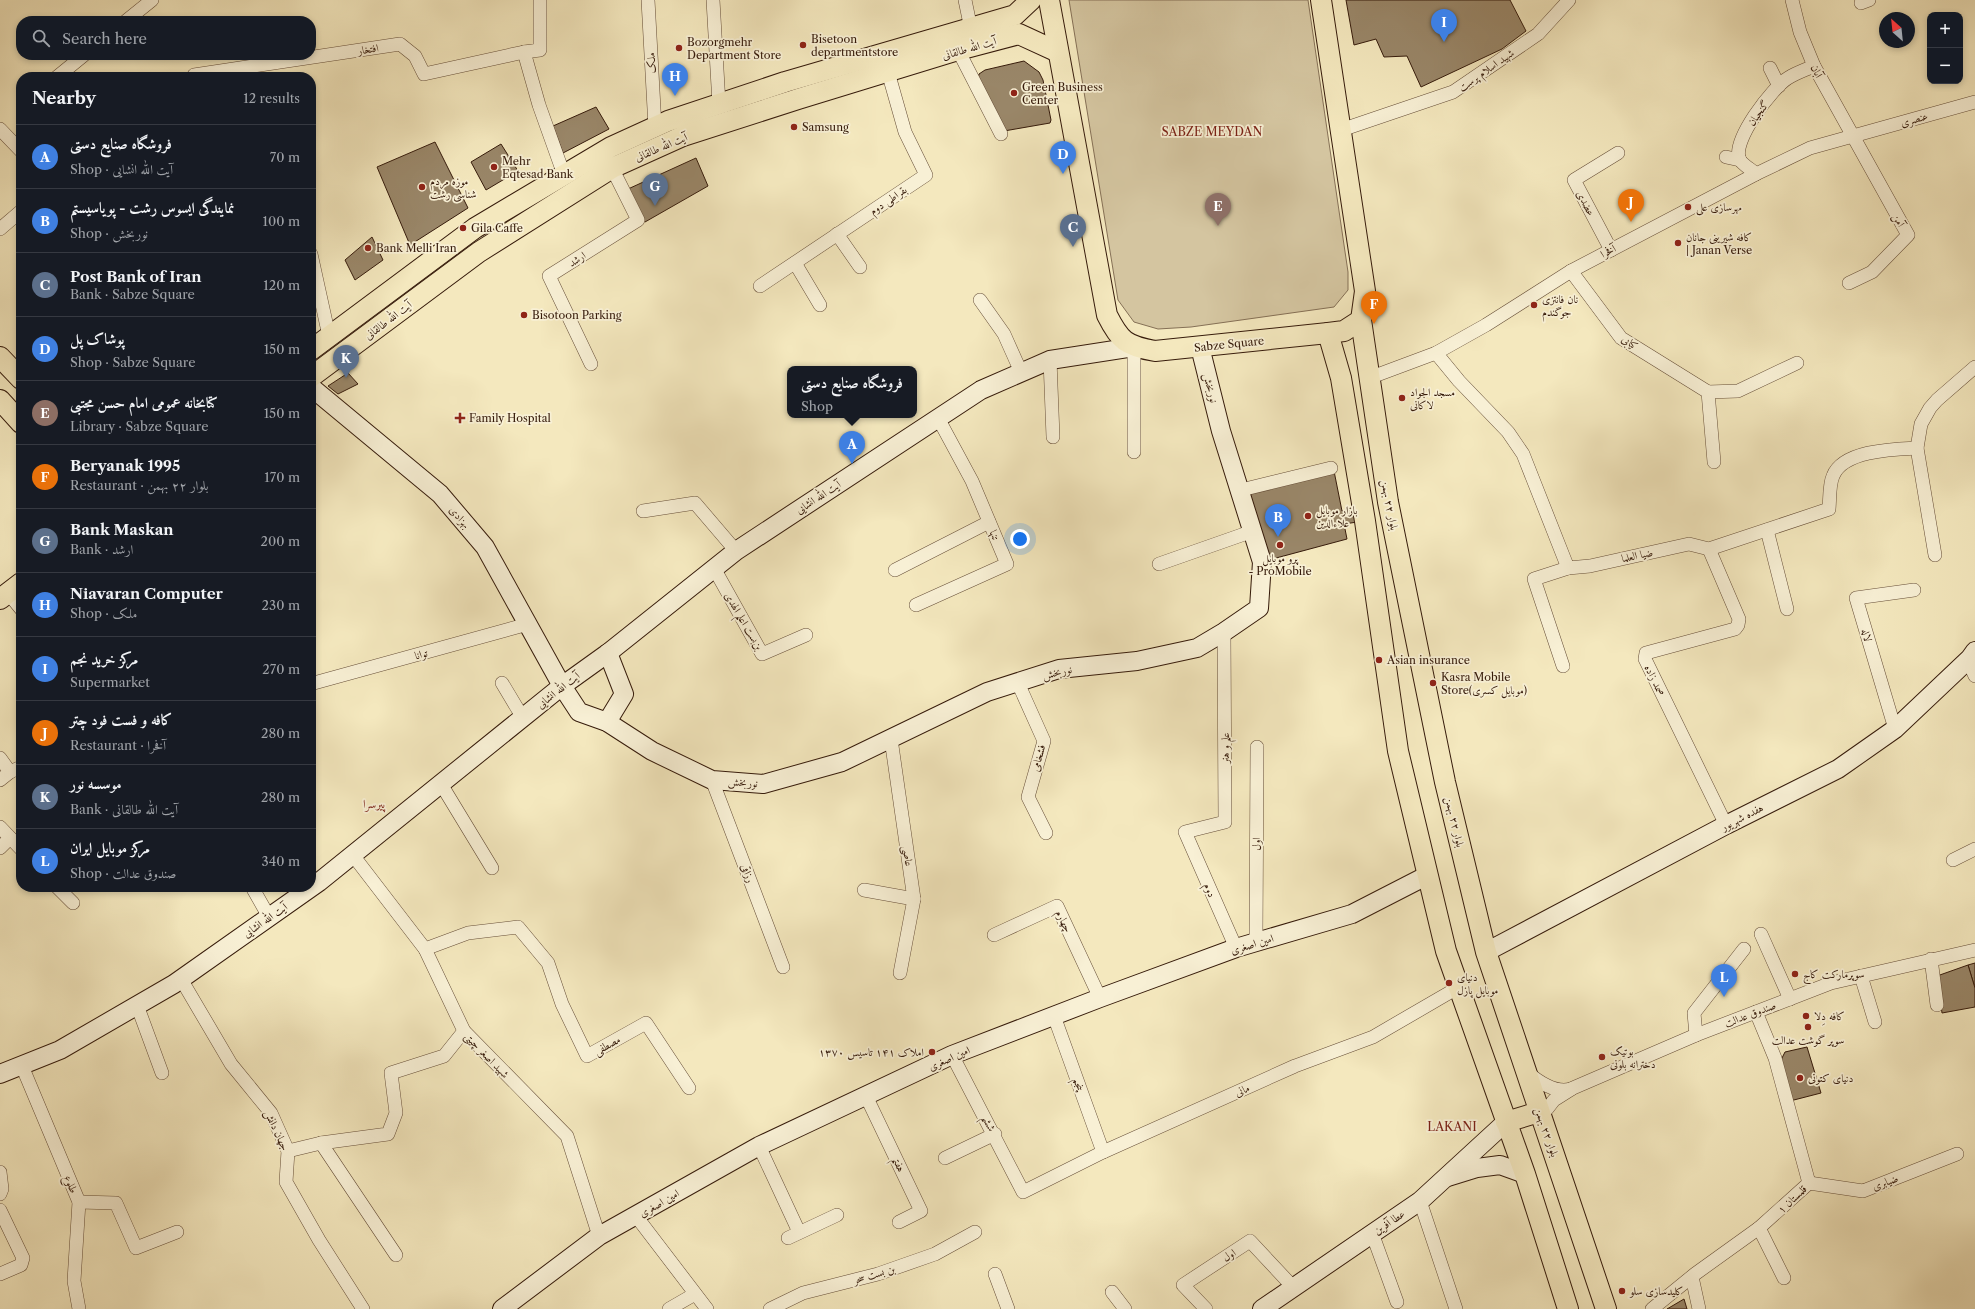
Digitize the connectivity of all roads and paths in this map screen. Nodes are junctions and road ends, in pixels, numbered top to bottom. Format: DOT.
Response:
graph roads {
  1 [pos="152,0"];
  2 [pos="540,0"];
  3 [pos="648,0"];
  4 [pos="713,0"];
  5 [pos="965,0"];
  6 [pos="1049,0"];
  7 [pos="1321,0"];
  8 [pos="1568,0"];
  9 [pos="1792,0"];
  10 [pos="1028,3"];
  11 [pos="132,16"];
  12 [pos="970,29"];
  13 [pos="1029,38"];
  14 [pos="958,50"];
  15 [pos="524,52"];
  16 [pos="1058,52"];
  17 [pos="316,57"];
  18 [pos="78,60"];
  19 [pos="294,60"];
  20 [pos="1814,66"];
  21 [pos="1770,68"];
  22 [pos="63,72"];
  23 [pos="214,72"];
  24 [pos="888,72"];
  25 [pos="1779,86"];
  26 [pos="1975,102"];
  27 [pos="719,104"];
  28 [pos="655,127"];
  29 [pos="0,129"];
  30 [pos="1341,130"];
  31 [pos="1001,134"];
  32 [pos="1854,137"];
  33 [pos="16,146"];
  34 [pos="1618,152"];
  35 [pos="1726,157"];
  36 [pos="1740,160"];
  37 [pos="612,168"];
  38 [pos="1756,174"];
  39 [pos="564,175"];
  40 [pos="16,215"];
  41 [pos="0,229"];
  42 [pos="837,234"];
  43 [pos="1611,250"];
  44 [pos="795,262"];
  45 [pos="860,267"];
  46 [pos="1571,271"];
  47 [pos="316,277"];
  48 [pos="1849,283"];
  49 [pos="760,286"];
  50 [pos="980,300"];
  51 [pos="820,305"];
  52 [pos="1361,320"];
  53 [pos="1328,334"];
  54 [pos="329,336"];
  55 [pos="316,346"];
  56 [pos="1200,346"];
  57 [pos="1134,347"];
  58 [pos="1436,352"];
  59 [pos="0,357"];
  60 [pos="1050,360"];
  61 [pos="1797,363"];
  62 [pos="591,364"];
  63 [pos="1338,364"];
  64 [pos="1975,367"];
  65 [pos="1368,368"];
  66 [pos="1021,372"];
  67 [pos="16,373"];
  68 [pos="316,373"];
  69 [pos="316,391"];
  70 [pos="1708,392"];
  71 [pos="0,400"];
  72 [pos="16,418"];
  73 [pos="938,418"];
  74 [pos="1053,436"];
  75 [pos="1917,448"];
  76 [pos="1134,452"];
  77 [pos="1714,462"];
  78 [pos="1331,468"];
  79 [pos="1241,490"];
  80 [pos="643,511"];
  81 [pos="989,522"];
  82 [pos="1253,530"];
  83 [pos="1767,530"];
  84 [pos="1709,549"];
  85 [pos="736,551"];
  86 [pos="1935,555"];
  87 [pos="1159,564"];
  88 [pos="1568,568"];
  89 [pos="715,570"];
  90 [pos="895,570"];
  91 [pos="1914,590"];
  92 [pos="10,591"];
  93 [pos="16,601"];
  94 [pos="916,605"];
  95 [pos="1787,609"];
  96 [pos="528,624"];
  97 [pos="1413,624"];
  98 [pos="1381,629"];
  99 [pos="1224,632"];
  100 [pos="806,636"];
  101 [pos="608,653"];
  102 [pos="1973,663"];
  103 [pos="1563,666"];
  104 [pos="316,682"];
  105 [pos="502,683"];
  106 [pos="1018,683"];
  107 [pos="562,686"];
  108 [pos="523,718"];
  109 [pos="607,722"];
  110 [pos="1895,729"];
  111 [pos="891,739"];
  112 [pos="1257,747"];
  113 [pos="0,758"];
  114 [pos="10,773"];
  115 [pos="712,780"];
  116 [pos="441,784"];
  117 [pos="1726,825"];
  118 [pos="0,828"];
  119 [pos="1185,832"];
  120 [pos="1046,833"];
  121 [pos="10,838"];
  122 [pos="16,844"];
  123 [pos="0,848"];
  124 [pos="1975,849"];
  125 [pos="352,854"];
  126 [pos="1953,860"];
  127 [pos="492,868"];
  128 [pos="1428,876"];
  129 [pos="316,883"];
  130 [pos="864,890"];
  131 [pos="62,892"];
  132 [pos="255,892"];
  133 [pos="304,892"];
  134 [pos="914,898"];
  135 [pos="73,903"];
  136 [pos="269,917"];
  137 [pos="1761,934"];
  138 [pos="994,935"];
  139 [pos="1256,942"];
  140 [pos="1236,948"];
  141 [pos="1744,949"];
  142 [pos="425,950"];
  143 [pos="1975,950"];
  144 [pos="1486,952"];
  145 [pos="1931,959"];
  146 [pos="783,967"];
  147 [pos="900,973"];
  148 [pos="1861,976"];
  149 [pos="181,979"];
  150 [pos="1459,987"];
  151 [pos="1100,998"];
  152 [pos="1790,999"];
  153 [pos="1937,1005"];
  154 [pos="137,1006"];
  155 [pos="1756,1012"];
  156 [pos="1054,1016"];
  157 [pos="1875,1022"];
  158 [pos="464,1031"];
  159 [pos="1696,1034"];
  160 [pos="952,1055"];
  161 [pos="22,1066"];
  162 [pos="1526,1070"];
  163 [pos="162,1073"];
  164 [pos="0,1074"];
  165 [pos="690,1088"];
  166 [pos="1573,1088"];
  167 [pos="866,1096"];
  168 [pos="1539,1112"];
  169 [pos="1506,1122"];
  170 [pos="995,1134"];
  171 [pos="321,1142"];
  172 [pos="759,1146"];
  173 [pos="288,1151"];
  174 [pos="1103,1152"];
  175 [pos="1957,1154"];
  176 [pos="945,1158"];
  177 [pos="0,1172"];
  178 [pos="1525,1174"];
  179 [pos="1442,1179"];
  180 [pos="1809,1183"];
  181 [pos="1023,1192"];
  182 [pos="0,1194"];
  183 [pos="1420,1201"];
  184 [pos="79,1202"];
  185 [pos="0,1210"];
  186 [pos="837,1214"];
  187 [pos="636,1216"];
  188 [pos="899,1222"];
  189 [pos="1759,1228"];
  190 [pos="177,1232"];
  191 [pos="975,1232"];
  192 [pos="1372,1233"];
  193 [pos="599,1236"];
  194 [pos="396,1255"];
  195 [pos="0,1274"];
  196 [pos="995,1274"];
  197 [pos="1692,1277"];
  198 [pos="1784,1278"];
  199 [pos="1292,1287"];
  200 [pos="1112,1292"];
  201 [pos="695,1294"];
  202 [pos="1397,1302"];
  203 [pos="79,1309"];
  204 [pos="363,1309"];
  205 [pos="502,1309"];
  206 [pos="669,1309"];
  207 [pos="707,1309"];
  208 [pos="770,1309"];
  209 [pos="1008,1309"];
  210 [pos="1125,1309"];
  211 [pos="1206,1309"];
  212 [pos="1262,1309"];
  213 [pos="1456,1309"];
  214 [pos="1568,1309"];
  215 [pos="1606,1309"];
  216 [pos="1652,1309"];
  217 [pos="1699,1309"];
  1 -- 11 [label="street"];
  2 -- 15 [label="street, افتخار"];
  3 -- 28 [label="street, ملک"];
  4 -- 27 [label="street"];
  5 -- 12 [label="street"];
  6 -- 16 [label="main road, Sabze Square"];
  7 -- 30 [label="main road"];
  8 -- 30 [label="street, شهید اسلام پرست"];
  9 -- 20 [label="street, آبان"];
  10 -- 12 [label="main road, آیت الله طالقانی"];
  10 -- 13 [label="main road"];
  12 -- 27 [label="main road, آیت الله طالقانی"];
  13 -- 14 [label="main road, آیت الله طالقانی"];
  13 -- 16 [label="main road, آیت الله طالقانی"];
  14 -- 24 [label="main road, آیت الله طالقانی"];
  14 -- 31 [label="street"];
  15 -- 17 [label="street, افتخار"];
  15 -- 39 [label="street"];
  16 -- 57 [label="main road, Sabze Square"];
  18 -- 22 [label="street"];
  19 -- 23 [label="street, افتخار"];
  20 -- 25 [label="street, گنجیان"];
  20 -- 32 [label="street, آبان"];
  21 -- 25 [label="street"];
  24 -- 37 [label="main road, آیت الله طالقانی"];
  24 -- 42 [label="street, بقراطی دوم"];
  25 -- 36 [label="street, گنجیان"];
  26 -- 32 [label="street, عنصری"];
  27 -- 28 [label="main road, آیت الله طالقانی"];
  28 -- 39 [label="main road, آیت الله طالقانی"];
  29 -- 33 [label="street"];
  30 -- 52 [label="main road"];
  32 -- 38 [label="street, آفخرا"];
  32 -- 48 [label="street, آمن"];
  34 -- 43 [label="street, عضدی"];
  35 -- 36 [label="street"];
  36 -- 38 [label="street"];
  37 -- 62 [label="street, ارشد"];
  37 -- 68 [label="main road, آیت الله طالقانی"];
  38 -- 43 [label="street, آفخرا"];
  39 -- 54 [label="main road, آیت الله طالقانی"];
  40 -- 41 [label="street"];
  42 -- 44 [label="street, بقراطی دوم"];
  42 -- 45 [label="street"];
  43 -- 46 [label="street, آفخرا"];
  44 -- 49 [label="street, بقراطی دوم"];
  44 -- 51 [label="street"];
  46 -- 58 [label="street, آفخرا"];
  46 -- 70 [label="street, کیابی"];
  47 -- 54 [label="street"];
  50 -- 66 [label="street"];
  52 -- 53 [label="main road, Sabze Square"];
  52 -- 65 [label="main road, بلوار ۲۲ بهمن"];
  53 -- 56 [label="main road, Sabze Square"];
  53 -- 63 [label="main road"];
  54 -- 55 [label="main road, آیت الله طالقانی"];
  56 -- 57 [label="main road, Sabze Square"];
  56 -- 79 [label="street, نوربخش"];
  57 -- 60 [label="street, آیت الله انشایی"];
  57 -- 76 [label="street"];
  58 -- 65 [label="street, آفخرا"];
  58 -- 88 [label="street"];
  59 -- 67 [label="main road"];
  60 -- 66 [label="street, آیت الله انشایی"];
  60 -- 74 [label="street"];
  61 -- 70 [label="street"];
  63 -- 65 [label="main road"];
  63 -- 98 [label="main road"];
  64 -- 75 [label="street"];
  65 -- 97 [label="main road, بلوار ۲۲ بهمن"];
  66 -- 73 [label="street, آیت الله انشایی"];
  69 -- 96 [label="street, بهزادی"];
  70 -- 77 [label="street"];
  71 -- 72 [label="main road"];
  73 -- 81 [label="street, تنها"];
  73 -- 85 [label="street, آیت الله انشایی"];
  75 -- 83 [label="street"];
  75 -- 86 [label="street"];
  78 -- 79 [label="street"];
  79 -- 82 [label="street, نوربخش"];
  80 -- 85 [label="street"];
  81 -- 90 [label="street"];
  81 -- 94 [label="street, تنها"];
  82 -- 87 [label="street"];
  82 -- 99 [label="street, نوربخش"];
  83 -- 84 [label="street"];
  83 -- 95 [label="street"];
  84 -- 88 [label="street, ضیا العلما"];
  84 -- 117 [label="street, صمد زاده"];
  85 -- 89 [label="street, آیت الله انشایی"];
  88 -- 103 [label="street, ضیا العلما"];
  89 -- 100 [label="street, بن‌بست اعلم الهدی"];
  89 -- 101 [label="street, آیت الله انشایی"];
  91 -- 110 [label="street, لاله"];
  92 -- 93 [label="street"];
  96 -- 104 [label="street, توانا"];
  96 -- 107 [label="street, بهزادی"];
  97 -- 98 [label="main road"];
  97 -- 144 [label="main road, بلوار ۲۲ بهمن"];
  98 -- 128 [label="main road"];
  99 -- 106 [label="street, نوربخش"];
  99 -- 119 [label="street, علم و هنر"];
  101 -- 107 [label="street, آیت الله انشایی"];
  101 -- 109 [label="street"];
  102 -- 110 [label="street, هفده شهریور"];
  105 -- 108 [label="street"];
  106 -- 111 [label="street, نوربخش"];
  106 -- 120 [label="street, فشخامی"];
  107 -- 108 [label="street, آیت الله انشایی"];
  107 -- 109 [label="street, نوربخش"];
  108 -- 116 [label="street, آیت الله انشایی"];
  109 -- 115 [label="street, نوربخش"];
  110 -- 117 [label="street, هفده شهریور"];
  111 -- 115 [label="street, نوربخش"];
  111 -- 134 [label="street, عاصی"];
  112 -- 139 [label="street, اول"];
  113 -- 114 [label="street"];
  115 -- 146 [label="street, رزاقی"];
  116 -- 125 [label="street, آیت الله انشایی"];
  116 -- 127 [label="street"];
  117 -- 144 [label="street, هفده شهریور"];
  118 -- 121 [label="street"];
  119 -- 140 [label="street, دوم"];
  121 -- 122 [label="street"];
  121 -- 123 [label="street"];
  124 -- 126 [label="street"];
  125 -- 129 [label="street, آیت الله انشایی"];
  125 -- 142 [label="street, شهید اصغر چیتی"];
  128 -- 139 [label="street, امین اصغری"];
  128 -- 150 [label="main road"];
  130 -- 134 [label="street"];
  131 -- 135 [label="street"];
  132 -- 136 [label="street"];
  133 -- 136 [label="street, آیت الله انشایی"];
  134 -- 147 [label="street, عاصی"];
  136 -- 149 [label="street, آیت الله انشایی"];
  137 -- 152 [label="street"];
  138 -- 151 [label="street, چهارم"];
  139 -- 140 [label="street, امین اصغری"];
  140 -- 151 [label="street, امین اصغری"];
  141 -- 159 [label="street"];
  142 -- 158 [label="street, شهید اصغر چیتی"];
  142 -- 165 [label="street, مصطفی"];
  143 -- 145 [label="street, صندوق عدالت"];
  144 -- 162 [label="main road, بلوار ۲۲ بهمن"];
  145 -- 148 [label="street, صندوق عدالت"];
  145 -- 153 [label="street"];
  148 -- 152 [label="street, صندوق عدالت"];
  148 -- 157 [label="street"];
  149 -- 154 [label="street, آیت الله انشایی"];
  149 -- 173 [label="street, جهان دانش"];
  150 -- 169 [label="main road"];
  150 -- 174 [label="street, مانی"];
  151 -- 156 [label="street, امین اصغری"];
  152 -- 155 [label="street, صندوق عدالت"];
  154 -- 161 [label="street, آیت الله انشایی"];
  154 -- 163 [label="street"];
  155 -- 159 [label="street, صندوق عدالت"];
  155 -- 180 [label="street, قلمستان ۱"];
  156 -- 160 [label="street, امین اصغری"];
  156 -- 174 [label="street, پنجم"];
  158 -- 171 [label="street"];
  158 -- 193 [label="street, شهید اصغر چیتی"];
  159 -- 166 [label="street, صندوق عدالت"];
  160 -- 167 [label="street, امین اصغری"];
  160 -- 170 [label="street, ششم"];
  161 -- 164 [label="street, آیت الله انشایی"];
  161 -- 184 [label="street, طلوع"];
  162 -- 166 [label="street"];
  162 -- 168 [label="main road, بلوار ۲۲ بهمن"];
  166 -- 168 [label="street, صندوق عدالت"];
  167 -- 172 [label="street, امین اصغری"];
  167 -- 188 [label="street, هفتم"];
  168 -- 169 [label="main road"];
  168 -- 215 [label="main road, بلوار ۲۲ بهمن"];
  169 -- 178 [label="main road"];
  169 -- 179 [label="street, عطا آفرین"];
  170 -- 176 [label="street"];
  170 -- 181 [label="street, ششم"];
  171 -- 173 [label="street"];
  171 -- 194 [label="street"];
  172 -- 186 [label="street"];
  172 -- 187 [label="street, امین اصغری"];
  173 -- 204 [label="street, جهان دانش"];
  174 -- 181 [label="street, مانی"];
  175 -- 180 [label="street, ضیابری"];
  177 -- 182 [label="street"];
  178 -- 179 [label="street"];
  178 -- 214 [label="main road"];
  179 -- 183 [label="street, عطا آفرین"];
  180 -- 189 [label="street, قلمستان ۱"];
  183 -- 192 [label="street, عطا آفرین"];
  183 -- 213 [label="street"];
  184 -- 190 [label="street"];
  184 -- 203 [label="street, طلوع"];
  185 -- 195 [label="street"];
  187 -- 193 [label="street, امین اصغری"];
  187 -- 201 [label="street"];
  189 -- 197 [label="street, قلمستان ۱"];
  189 -- 198 [label="street"];
  191 -- 208 [label="street, بن بست سحر"];
  192 -- 199 [label="street, عطا آفرین"];
  192 -- 202 [label="street"];
  193 -- 205 [label="street, امین اصغری"];
  196 -- 209 [label="street"];
  197 -- 216 [label="street, قلمستان ۱"];
  197 -- 217 [label="street"];
  199 -- 211 [label="street, اول"];
  199 -- 212 [label="street, عطا آفرین"];
  200 -- 210 [label="street"];
  201 -- 206 [label="street"];
  201 -- 207 [label="street"];
}
